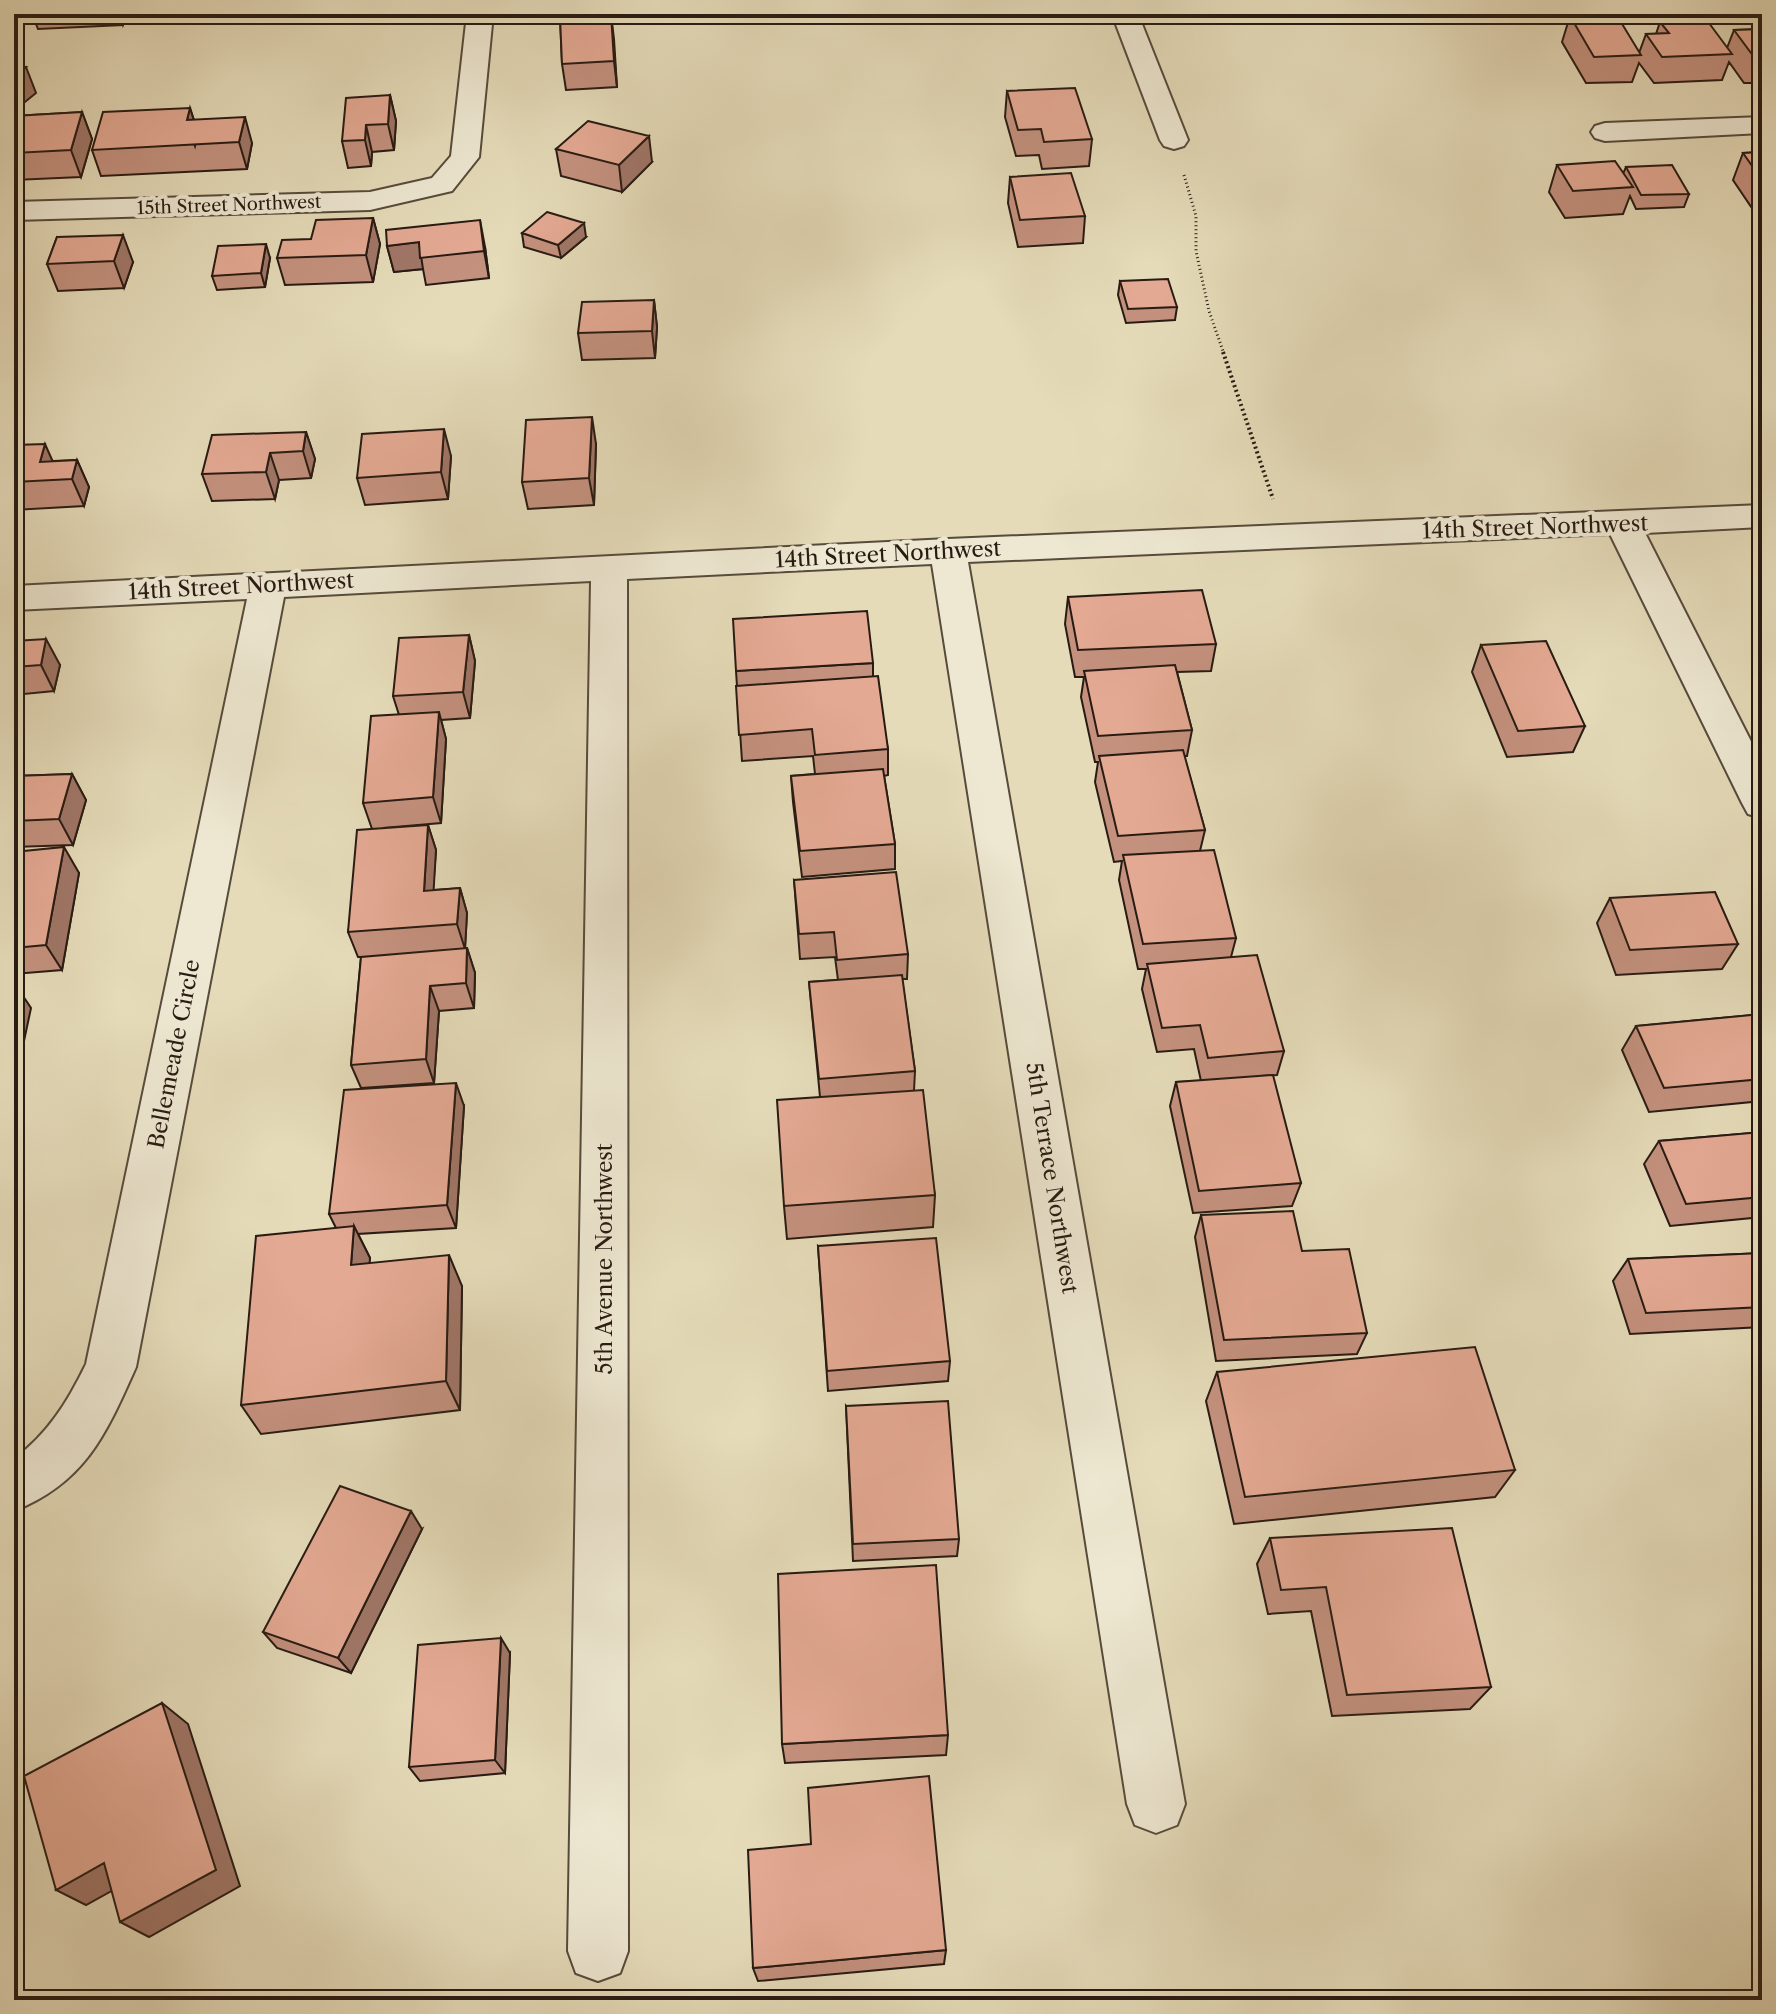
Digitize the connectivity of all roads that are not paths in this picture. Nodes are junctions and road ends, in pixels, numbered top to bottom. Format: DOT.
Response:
graph roads {
  1 [pos="480,14"];
  2 [pos="1125,14"];
  3 [pos="1762,125"];
  4 [pos="1605,132"];
  5 [pos="1174,140"];
  6 [pos="14,211"];
  7 [pos="1762,516"];
  8 [pos="1622,523"];
  9 [pos="948,551"];
  10 [pos="609,567"];
  11 [pos="268,585"];
  12 [pos="14,598"];
  13 [pos="1762,803"];
  14 [pos="14,1486"];
  15 [pos="1156,1804"];
  16 [pos="598,1951"];
  1 -- 6 [label="street, 15th Street Northwest"];
  2 -- 5 [label="street"];
  3 -- 4 [label="street"];
  7 -- 8 [label="street, 14th Street Northwest"];
  8 -- 9 [label="street, 14th Street Northwest"];
  8 -- 13 [label="street"];
  9 -- 10 [label="street, 14th Street Northwest"];
  9 -- 15 [label="street, 5th Terrace Northwest"];
  10 -- 11 [label="street, 14th Street Northwest"];
  10 -- 16 [label="street, 5th Avenue Northwest"];
  11 -- 12 [label="street, 14th Street Northwest"];
  11 -- 14 [label="street, Bellemeade Circle"];
}
